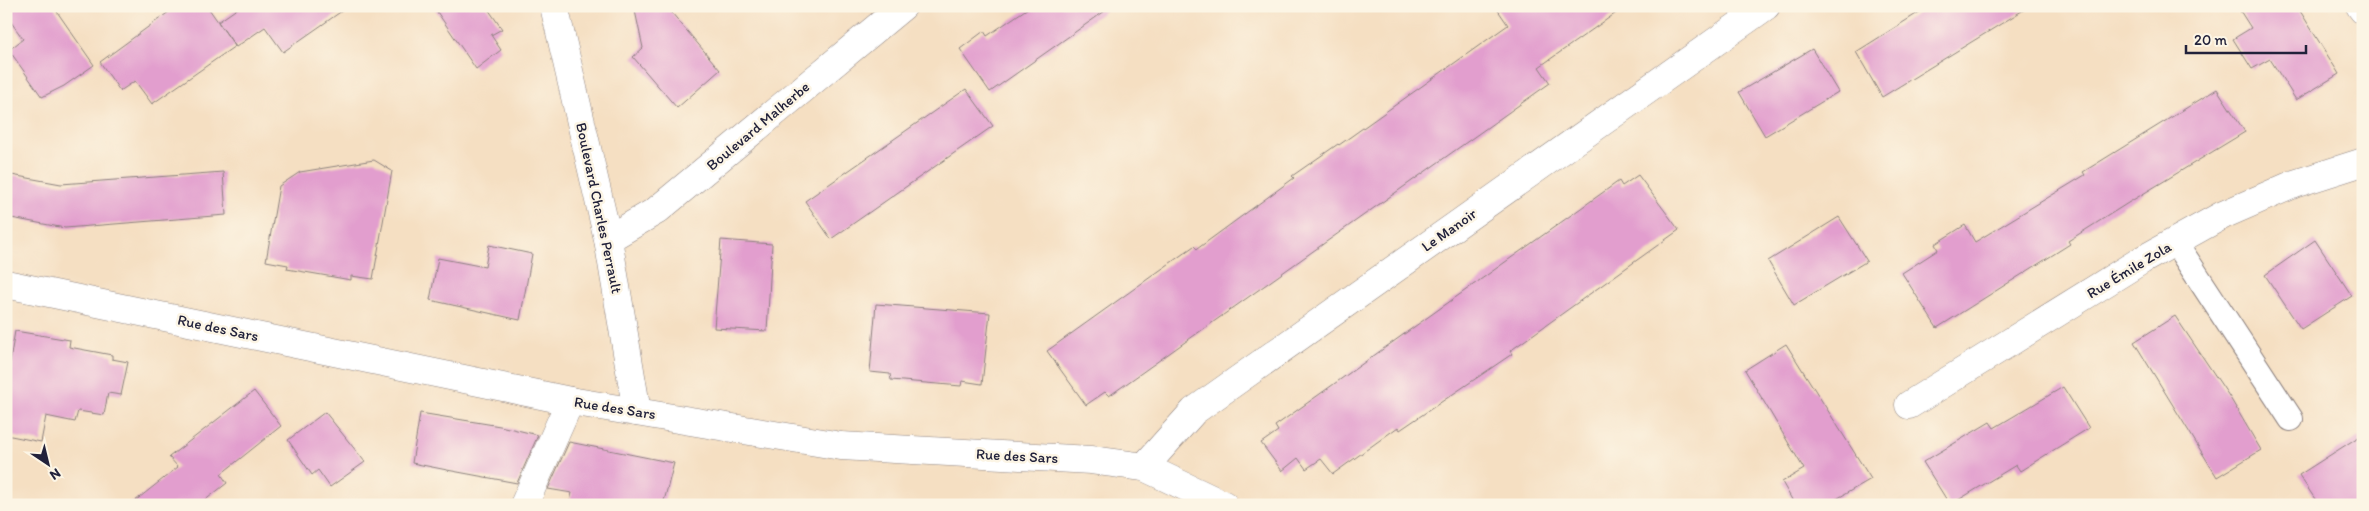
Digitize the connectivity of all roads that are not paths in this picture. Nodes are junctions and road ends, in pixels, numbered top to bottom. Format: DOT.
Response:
graph roads {
  1 [pos="554,6"];
  2 [pos="903,6"];
  3 [pos="1766,6"];
  4 [pos="2360,6"];
  5 [pos="2363,10"];
  6 [pos="2363,162"];
  7 [pos="608,239"];
  8 [pos="2175,242"];
  9 [pos="6,284"];
  10 [pos="570,401"];
  11 [pos="1909,405"];
  12 [pos="636,412"];
  13 [pos="2291,419"];
  14 [pos="1144,467"];
  15 [pos="524,505"];
  16 [pos="1224,505"];
  1 -- 7 [label="street, Boulevard Charles Perrault"];
  2 -- 7 [label="street, Boulevard Malherbe"];
  3 -- 14 [label="street, Le Manoir"];
  4 -- 5 [label="street"];
  6 -- 8 [label="street, Rue Émile Zola"];
  7 -- 12 [label="street, Boulevard Charles Perrault"];
  8 -- 11 [label="street, Rue Émile Zola"];
  8 -- 13 [label="lane"];
  9 -- 10 [label="street, Rue des Sars"];
  10 -- 12 [label="street, Rue des Sars"];
  10 -- 15 [label="street"];
  12 -- 14 [label="street, Rue des Sars"];
  14 -- 16 [label="street, Rue des Sars"];
}
